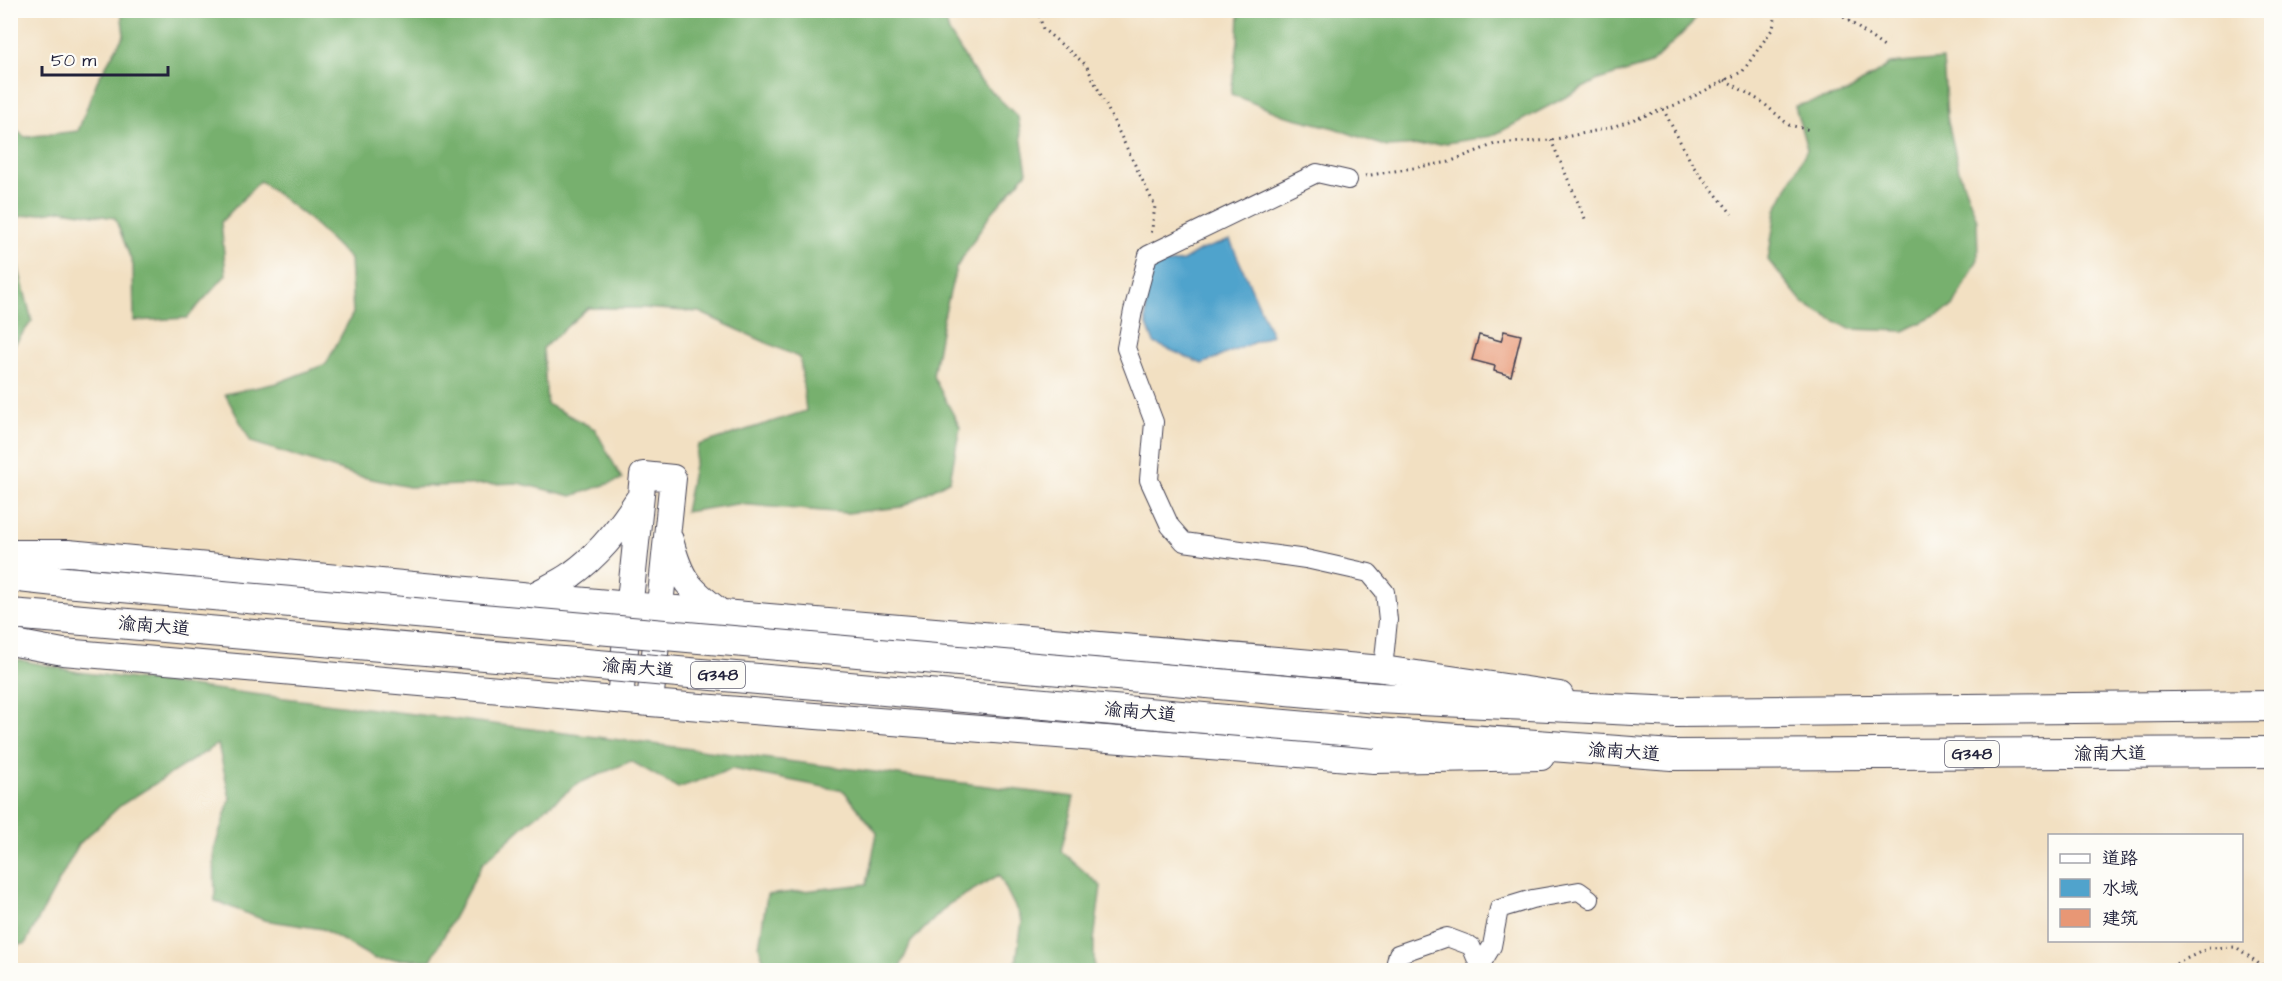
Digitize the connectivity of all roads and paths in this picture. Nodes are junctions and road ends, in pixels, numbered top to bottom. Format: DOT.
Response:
graph roads {
  1 [pos="1038,10"];
  2 [pos="1777,10"];
  3 [pos="1834,10"];
  4 [pos="1884,47"];
  5 [pos="1725,80"];
  6 [pos="1663,109"];
  7 [pos="1810,130"];
  8 [pos="1551,140"];
  9 [pos="1348,180"];
  10 [pos="1732,214"];
  11 [pos="1586,221"];
  12 [pos="1148,255"];
  13 [pos="640,498"];
  14 [pos="667,528"];
  15 [pos="10,553"];
  16 [pos="10,576"];
  17 [pos="531,597"];
  18 [pos="629,605"];
  19 [pos="659,608"];
  20 [pos="722,613"];
  21 [pos="10,614"];
  22 [pos="10,642"];
  23 [pos="1383,669"];
  24 [pos="619,700"];
  25 [pos="650,703"];
  26 [pos="2271,706"];
  27 [pos="1676,712"];
  28 [pos="2271,752"];
  29 [pos="1672,755"];
  30 [pos="1590,899"];
  31 [pos="2271,965"];
  32 [pos="1480,968"];
  33 [pos="1394,970"];
  34 [pos="2166,970"];
  1 -- 12 [label="path"];
  2 -- 5 [label="path"];
  3 -- 4 [label="path"];
  5 -- 6 [label="path"];
  5 -- 7 [label="path"];
  6 -- 8 [label="path"];
  6 -- 10 [label="path"];
  8 -- 9 [label="path"];
  8 -- 11 [label="path"];
  9 -- 12 [label="street"];
  12 -- 23 [label="street"];
  13 -- 14 [label="main road"];
  13 -- 17 [label="main road"];
  13 -- 18 [label="main road"];
  14 -- 19 [label="main road"];
  14 -- 20 [label="main road"];
  15 -- 17 [label="main road"];
  16 -- 27 [label="highway, 渝南大道 / G348, bridge"];
  17 -- 18 [label="main road"];
  18 -- 19 [label="main road"];
  18 -- 24 [label="main road"];
  19 -- 20 [label="main road"];
  19 -- 25 [label="main road"];
  20 -- 23 [label="main road"];
  21 -- 29 [label="highway, 渝南大道 / G348, bridge"];
  22 -- 24 [label="main road"];
  23 -- 27 [label="main road"];
  24 -- 25 [label="main road"];
  25 -- 29 [label="main road"];
  26 -- 27 [label="highway, 渝南大道 / G348"];
  28 -- 29 [label="highway, 渝南大道 / G348"];
  30 -- 32 [label="street"];
  31 -- 34 [label="path"];
  32 -- 33 [label="street"];
}
